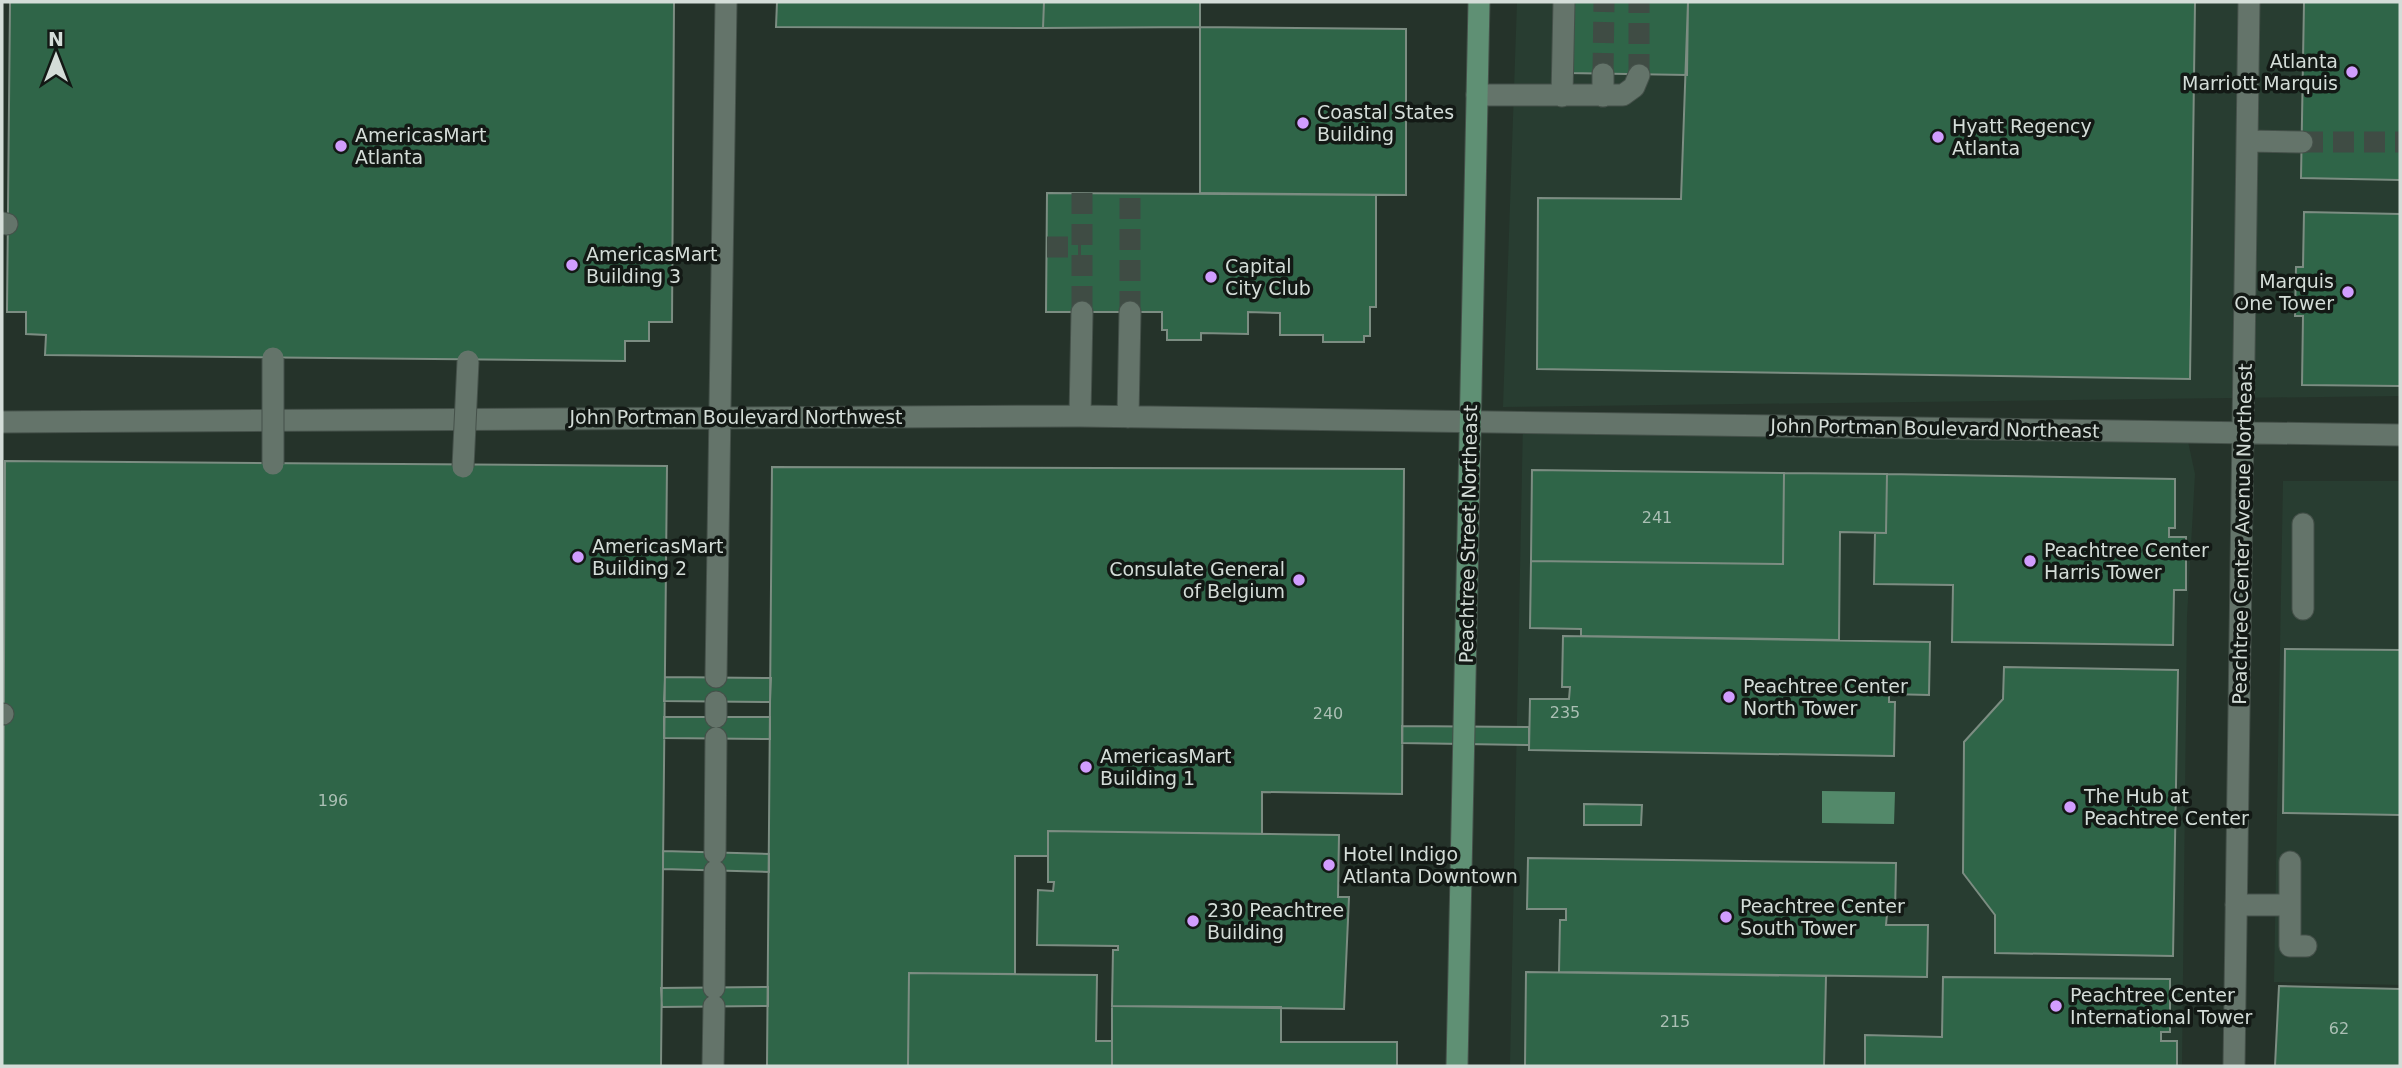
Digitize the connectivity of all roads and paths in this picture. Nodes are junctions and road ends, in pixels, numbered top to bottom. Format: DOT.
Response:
graph roads {
  1 [pos="726,2"];
  2 [pos="1479,2"];
  3 [pos="1564,2"];
  4 [pos="2249,2"];
  5 [pos="1603,74"];
  6 [pos="1639,75"];
  7 [pos="1477,95"];
  8 [pos="1562,96"];
  9 [pos="1603,96"];
  10 [pos="2247,141"];
  11 [pos="2302,142"];
  12 [pos="1082,312"];
  13 [pos="1130,312"];
  14 [pos="273,358"];
  15 [pos="468,361"];
  16 [pos="718,416"];
  17 [pos="1080,416"];
  18 [pos="1128,417"];
  19 [pos="1470,420"];
  20 [pos="2,422"];
  21 [pos="2243,432"];
  22 [pos="2400,435"];
  23 [pos="273,464"];
  24 [pos="463,467"];
  25 [pos="2303,524"];
  26 [pos="2303,609"];
  27 [pos="716,677"];
  28 [pos="716,719"];
  29 [pos="2290,862"];
  30 [pos="2236,905"];
  31 [pos="2290,905"];
  32 [pos="2306,946"];
  33 [pos="713,1066"];
  34 [pos="1457,1066"];
  35 [pos="2234,1066"];
  1 -- 16 [label="street"];
  2 -- 7 [label="main road, Peachtree Street Northeast"];
  3 -- 8 [label="street"];
  4 -- 10 [label="street, Peachtree Center Avenue Northeast"];
  5 -- 9 [label="street"];
  6 -- 9 [label="street"];
  7 -- 8 [label="street"];
  7 -- 19 [label="main road, Peachtree Street Northeast"];
  8 -- 9 [label="street"];
  10 -- 11 [label="street"];
  10 -- 21 [label="street, Peachtree Center Avenue Northeast"];
  12 -- 17 [label="street"];
  13 -- 18 [label="street"];
  14 -- 23 [label="street, bridge"];
  15 -- 24 [label="street, bridge"];
  16 -- 17 [label="street, John Portman Boulevard Northwest"];
  16 -- 20 [label="street, John Portman Boulevard Northwest"];
  16 -- 27 [label="street"];
  17 -- 18 [label="street, John Portman Boulevard Northwest"];
  18 -- 19 [label="street, John Portman Boulevard Northwest"];
  19 -- 21 [label="street, John Portman Boulevard Northeast"];
  19 -- 34 [label="main road, Peachtree Street Northeast"];
  21 -- 22 [label="street, John Portman Boulevard Northeast"];
  21 -- 30 [label="street, Peachtree Center Avenue Northeast"];
  25 -- 26 [label="street"];
  28 -- 33 [label="street"];
  29 -- 31 [label="street"];
  30 -- 31 [label="street"];
  30 -- 35 [label="street, Peachtree Center Avenue Northeast"];
  31 -- 32 [label="street"];
}
